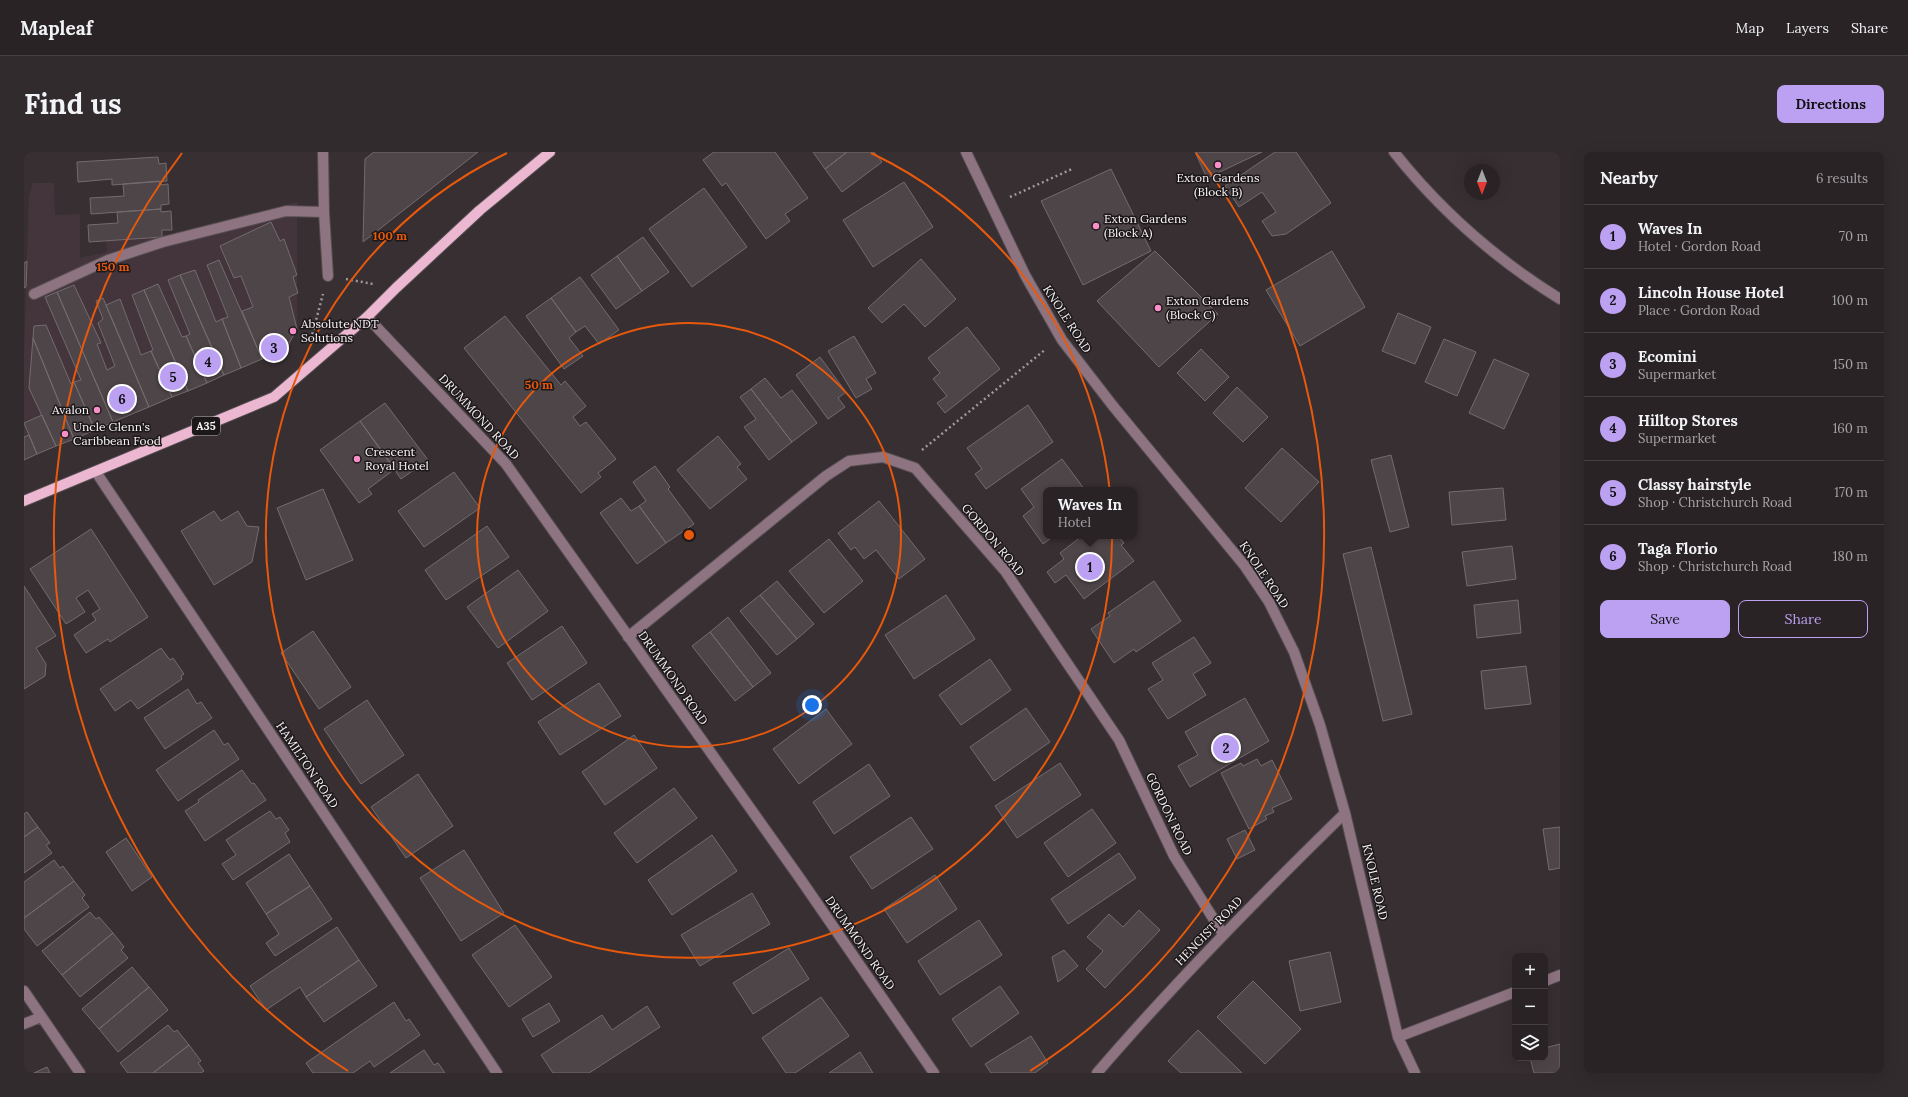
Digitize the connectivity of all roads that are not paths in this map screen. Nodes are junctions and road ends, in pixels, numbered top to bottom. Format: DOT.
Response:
graph roads {
  1 [pos="323,152"];
  2 [pos="550,152"];
  3 [pos="966,152"];
  4 [pos="1394,152"];
  5 [pos="324,212"];
  6 [pos="328,276"];
  7 [pos="34,294"];
  8 [pos="1560,299"];
  9 [pos="368,317"];
  10 [pos="96,472"];
  11 [pos="24,502"];
  12 [pos="628,637"];
  13 [pos="1345,813"];
  14 [pos="1222,934"];
  15 [pos="1560,975"];
  16 [pos="1548,980"];
  17 [pos="24,991"];
  18 [pos="1512,993"];
  19 [pos="41,1017"];
  20 [pos="24,1024"];
  21 [pos="1398,1037"];
  22 [pos="80,1073"];
  23 [pos="497,1073"];
  24 [pos="934,1073"];
  25 [pos="1097,1073"];
  26 [pos="1415,1073"];
  1 -- 5 [label="street"];
  2 -- 9 [label="main road, A35"];
  3 -- 13 [label="street, KNOLE ROAD"];
  4 -- 8 [label="street"];
  5 -- 6 [label="street"];
  5 -- 7 [label="street"];
  9 -- 10 [label="main road, A35"];
  9 -- 12 [label="street, DRUMMOND ROAD"];
  10 -- 11 [label="main road, A35"];
  10 -- 23 [label="street, HAMILTON ROAD"];
  12 -- 14 [label="street, GORDON ROAD"];
  12 -- 24 [label="street, DRUMMOND ROAD"];
  13 -- 14 [label="street, HENGIST ROAD"];
  13 -- 21 [label="street, KNOLE ROAD"];
  14 -- 25 [label="street, HENGIST ROAD"];
  15 -- 16 [label="street"];
  17 -- 19 [label="street"];
  18 -- 21 [label="street"];
  19 -- 20 [label="street"];
  19 -- 22 [label="street"];
  21 -- 26 [label="street, KNOLE ROAD"];
}
